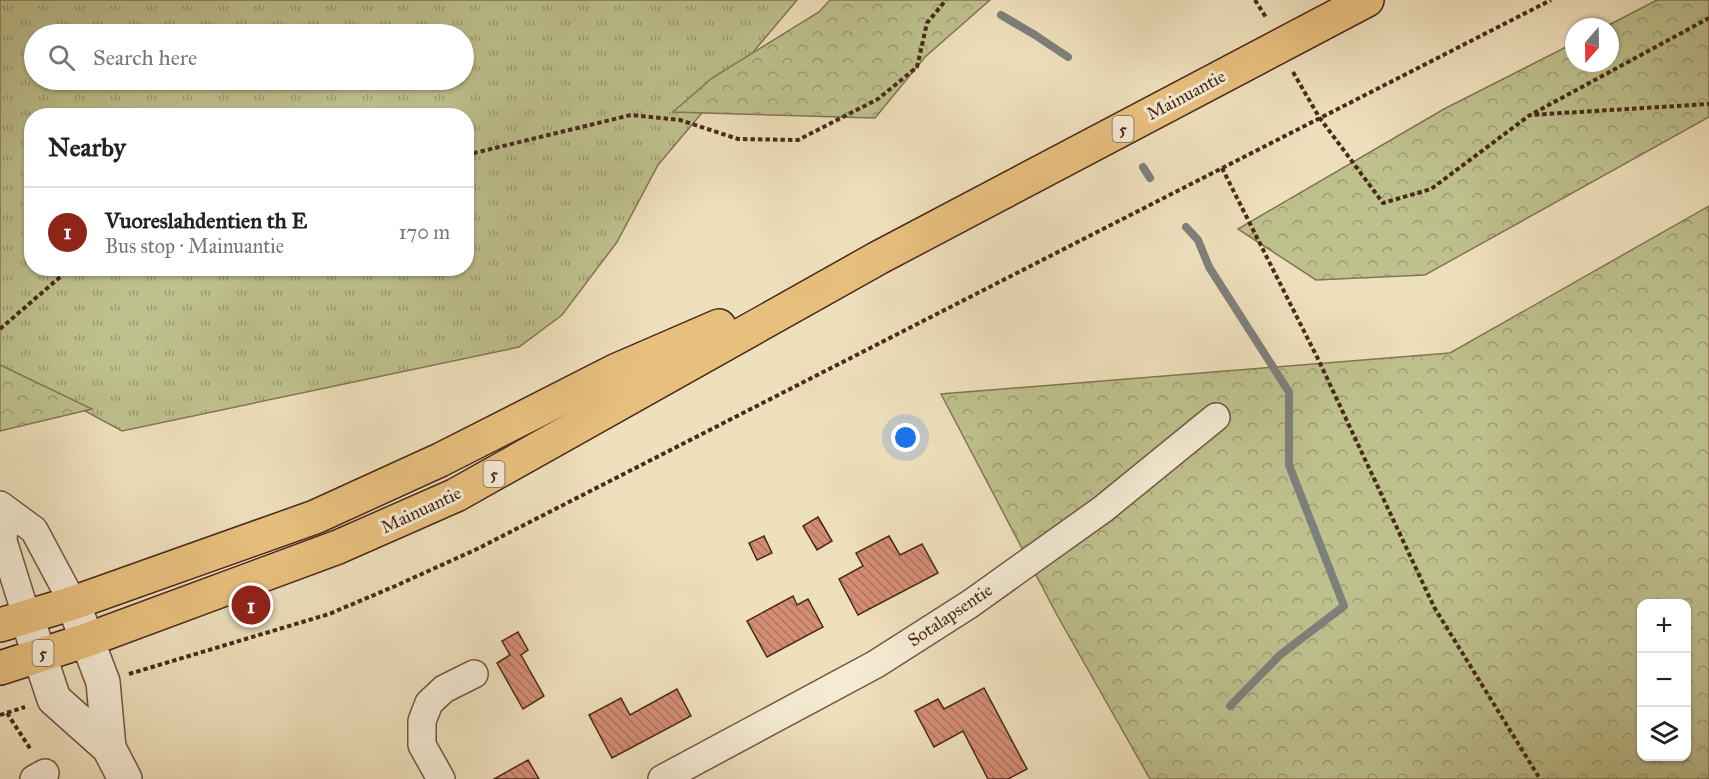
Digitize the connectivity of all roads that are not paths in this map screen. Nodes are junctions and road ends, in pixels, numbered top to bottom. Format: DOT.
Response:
graph roads {
  1 [pos="1367,0"];
  2 [pos="878,258"];
  3 [pos="1216,417"];
  4 [pos="3,507"];
  5 [pos="73,603"];
  6 [pos="13,621"];
  7 [pos="87,640"];
  8 [pos="39,654"];
  9 [pos="0,668"];
  10 [pos="474,674"];
  11 [pos="109,748"];
  12 [pos="125,779"];
  13 [pos="441,779"];
  14 [pos="662,779"];
  1 -- 2 [label="highway, Mainuantie / 5"];
  2 -- 5 [label="highway, Mainuantie / 5"];
  2 -- 7 [label="highway, Mainuantie / 5"];
  3 -- 14 [label="street, Sotalapsentie"];
  4 -- 5 [label="street"];
  4 -- 6 [label="street"];
  5 -- 6 [label="highway, Mainuantie / 5"];
  5 -- 7 [label="street"];
  6 -- 8 [label="street"];
  7 -- 8 [label="highway, Mainuantie / 5"];
  7 -- 11 [label="street"];
  8 -- 9 [label="highway, Mainuantie / 5"];
  8 -- 11 [label="street"];
  10 -- 13 [label="street"];
  11 -- 12 [label="street"];
}
